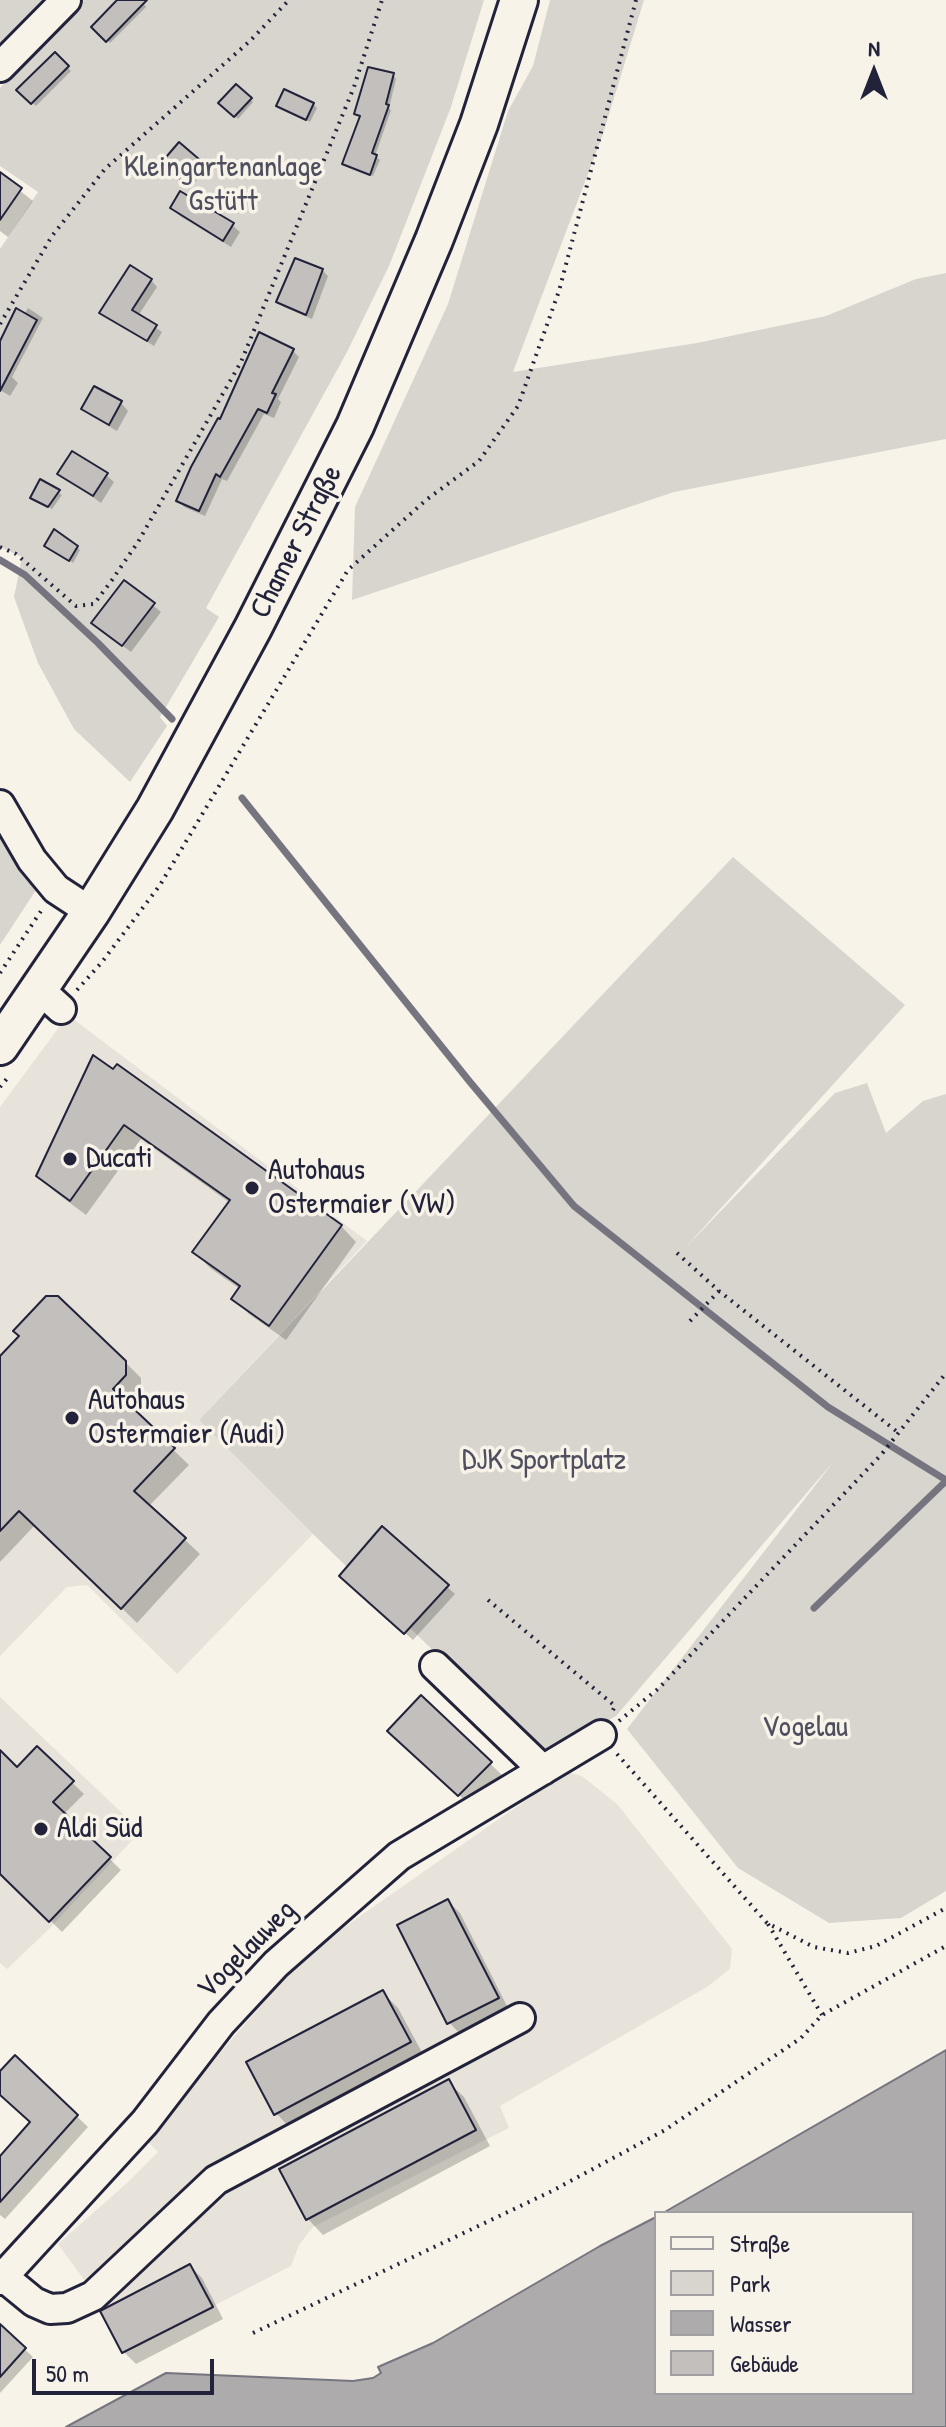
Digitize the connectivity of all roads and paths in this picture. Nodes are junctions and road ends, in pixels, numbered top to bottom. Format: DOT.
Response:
graph roads {
  1 [pos="66,0"];
  2 [pos="289,0"];
  3 [pos="382,0"];
  4 [pos="519,0"];
  5 [pos="529,0"];
  6 [pos="636,0"];
  7 [pos="0,67"];
  8 [pos="479,124"];
  9 [pos="0,324"];
  10 [pos="0,547"];
  11 [pos="0,805"];
  12 [pos="56,889"];
  13 [pos="91,912"];
  14 [pos="0,973"];
  15 [pos="50,999"];
  16 [pos="9,1055"];
  17 [pos="0,1087"];
  18 [pos="677,1253"];
  19 [pos="719,1291"];
  20 [pos="690,1321"];
  21 [pos="946,1373"];
  22 [pos="900,1434"];
  23 [pos="488,1600"];
  24 [pos="435,1666"];
  25 [pos="601,1735"];
  26 [pos="543,1770"];
  27 [pos="946,1908"];
  28 [pos="767,1923"];
  29 [pos="946,1946"];
  30 [pos="822,2015"];
  31 [pos="520,2018"];
  32 [pos="1,2277"];
  33 [pos="253,2333"];
  1 -- 7 [label="street"];
  2 -- 9 [label="path"];
  3 -- 10 [label="path"];
  4 -- 8 [label="main road, Chamer Straße"];
  5 -- 8 [label="street"];
  6 -- 15 [label="path"];
  8 -- 13 [label="main road, Chamer Straße"];
  11 -- 12 [label="street"];
  12 -- 13 [label="street"];
  12 -- 14 [label="path"];
  13 -- 15 [label="main road, Chamer Straße"];
  15 -- 16 [label="main road, Chamer Straße"];
  16 -- 17 [label="path"];
  18 -- 19 [label="path"];
  19 -- 20 [label="path"];
  19 -- 22 [label="path"];
  21 -- 22 [label="path"];
  22 -- 25 [label="path"];
  23 -- 25 [label="path"];
  24 -- 26 [label="street"];
  25 -- 26 [label="street, Vogelauweg"];
  25 -- 28 [label="path"];
  26 -- 32 [label="street, Vogelauweg"];
  27 -- 28 [label="path"];
  28 -- 30 [label="path"];
  29 -- 30 [label="path"];
  30 -- 33 [label="path"];
  31 -- 32 [label="street"];
}
